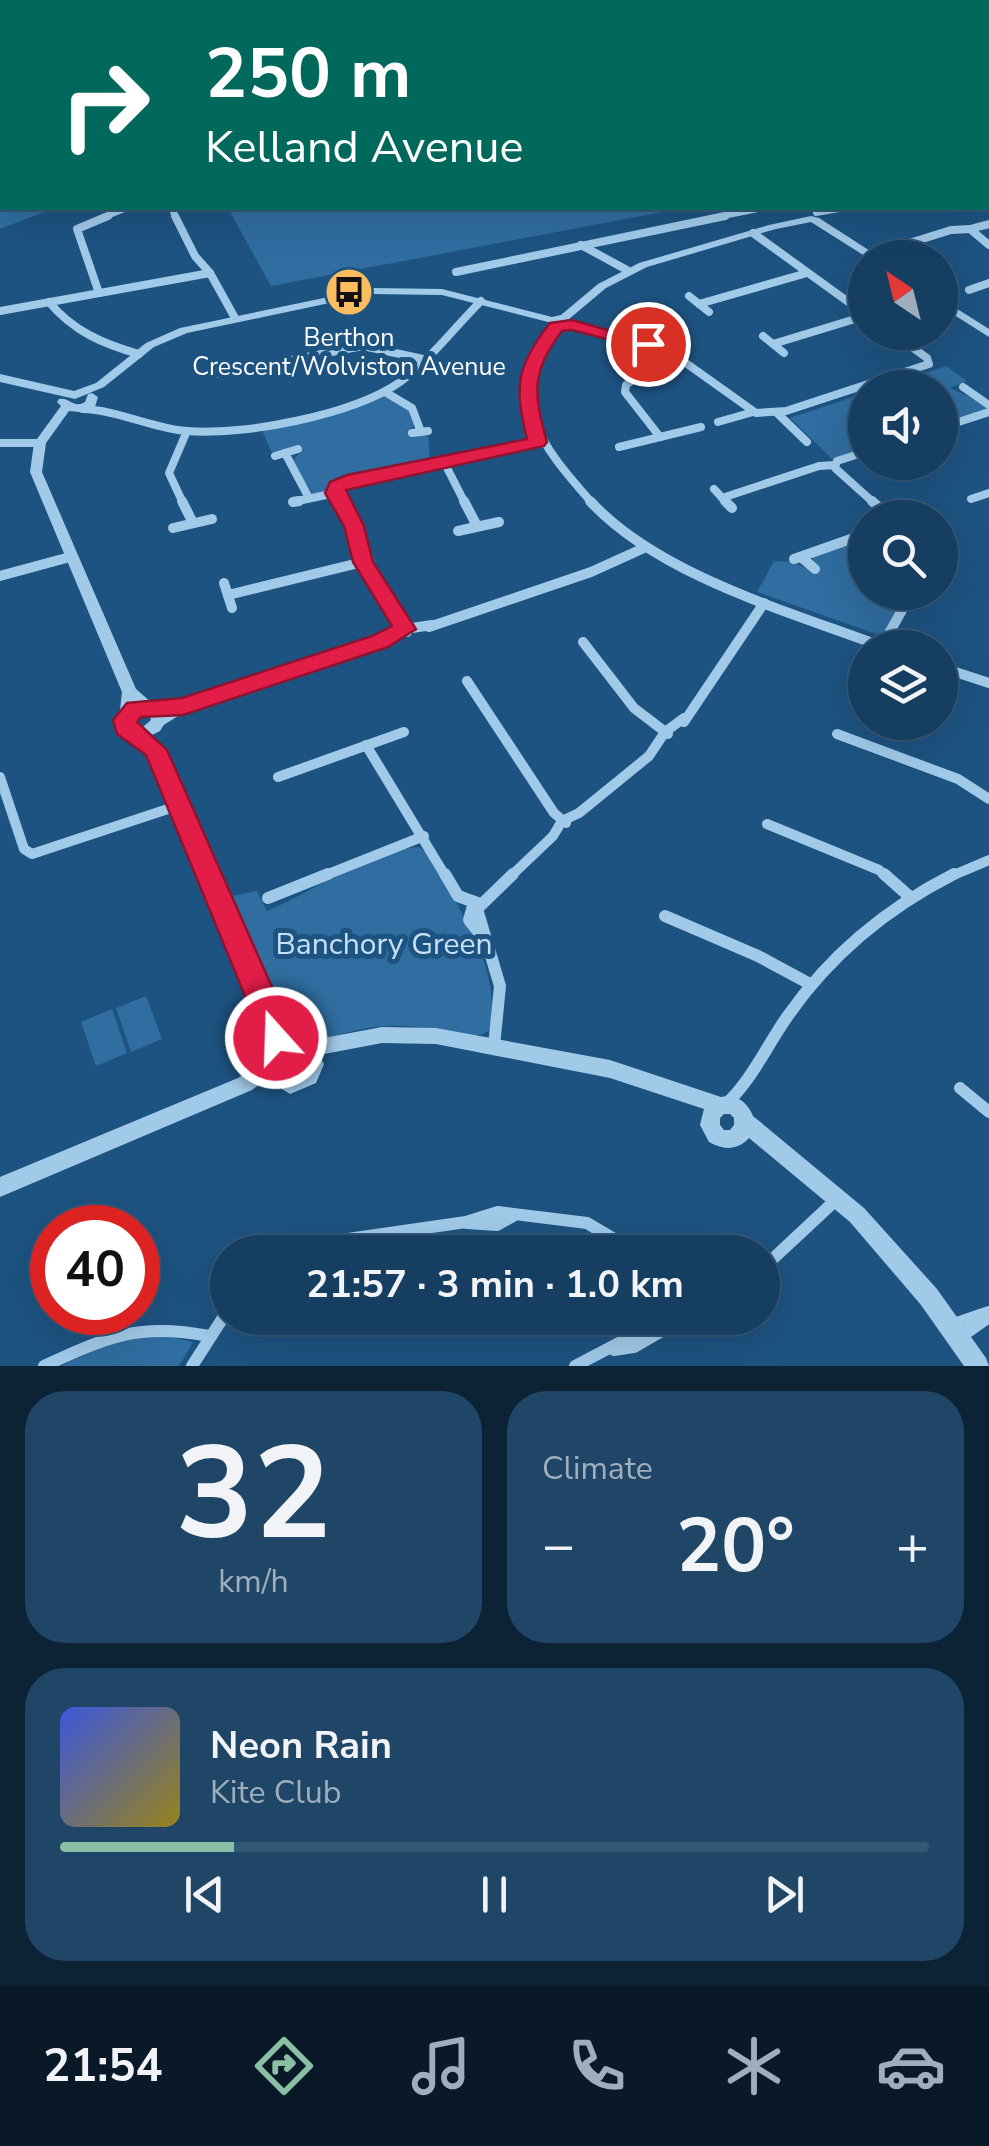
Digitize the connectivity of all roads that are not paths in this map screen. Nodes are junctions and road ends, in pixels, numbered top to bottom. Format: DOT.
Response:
graph roads {
  1 [pos="122,210"];
  2 [pos="172,210"];
  3 [pos="749,210"];
  4 [pos="760,210"];
  5 [pos="838,210"];
  6 [pos="768,216"];
  7 [pos="813,216"];
  8 [pos="989,224"];
  9 [pos="970,229"];
  10 [pos="752,233"];
  11 [pos="849,240"];
  12 [pos="920,240"];
  13 [pos="581,246"];
  14 [pos="989,246"];
  15 [pos="627,270"];
  16 [pos="210,272"];
  17 [pos="454,272"];
  18 [pos="806,273"];
  19 [pos="989,283"];
  20 [pos="959,287"];
  21 [pos="99,293"];
  22 [pos="689,296"];
  23 [pos="481,301"];
  24 [pos="49,302"];
  25 [pos="848,303"];
  26 [pos="699,304"];
  27 [pos="0,311"];
  28 [pos="709,312"];
  29 [pos="958,312"];
  30 [pos="235,318"];
  31 [pos="848,320"];
  32 [pos="561,322"];
  33 [pos="989,334"];
  34 [pos="763,336"];
  35 [pos="773,344"];
  36 [pos="916,350"];
  37 [pos="669,351"];
  38 [pos="784,353"];
  39 [pos="139,354"];
  40 [pos="423,359"];
  41 [pos="218,374"];
  42 [pos="0,378"];
  43 [pos="963,387"];
  44 [pos="385,392"];
  45 [pos="77,404"];
  46 [pos="989,408"];
  47 [pos="753,412"];
  48 [pos="777,414"];
  49 [pos="958,421"];
  50 [pos="718,422"];
  51 [pos="701,426"];
  52 [pos="187,431"];
  53 [pos="421,432"];
  54 [pos="660,436"];
  55 [pos="0,442"];
  56 [pos="807,442"];
  57 [pos="40,443"];
  58 [pos="539,444"];
  59 [pos="619,446"];
  60 [pos="298,449"];
  61 [pos="848,459"];
  62 [pos="445,464"];
  63 [pos="835,465"];
  64 [pos="714,489"];
  65 [pos="338,493"];
  66 [pos="988,494"];
  67 [pos="310,498"];
  68 [pos="722,498"];
  69 [pos="971,499"];
  70 [pos="872,500"];
  71 [pos="293,502"];
  72 [pos="732,508"];
  73 [pos="212,519"];
  74 [pos="498,522"];
  75 [pos="193,523"];
  76 [pos="477,526"];
  77 [pos="173,528"];
  78 [pos="458,531"];
  79 [pos="848,540"];
  80 [pos="644,548"];
  81 [pos="70,557"];
  82 [pos="365,562"];
  83 [pos="815,569"];
  84 [pos="0,576"];
  85 [pos="224,583"];
  86 [pos="228,595"];
  87 [pos="763,605"];
  88 [pos="232,608"];
  89 [pos="406,630"];
  90 [pos="848,634"];
  91 [pos="583,642"];
  92 [pos="958,673"];
  93 [pos="467,681"];
  94 [pos="989,682"];
  95 [pos="130,692"];
  96 [pos="153,715"];
  97 [pos="127,716"];
  98 [pos="134,732"];
  99 [pos="404,732"];
  100 [pos="667,734"];
  101 [pos="837,734"];
  102 [pos="366,745"];
  103 [pos="156,750"];
  104 [pos="0,778"];
  105 [pos="278,778"];
  106 [pos="989,800"];
  107 [pos="180,805"];
  108 [pos="6,818"];
  109 [pos="566,821"];
  110 [pos="767,824"];
  111 [pos="424,836"];
  112 [pos="989,860"];
  113 [pos="910,897"];
  114 [pos="267,898"];
  115 [pos="476,903"];
  116 [pos="665,916"];
  117 [pos="810,984"];
  118 [pos="277,1030"];
  119 [pos="348,1042"];
  120 [pos="494,1046"];
  121 [pos="300,1050"];
  122 [pos="276,1061"];
  123 [pos="312,1072"];
  124 [pos="245,1084"];
  125 [pos="283,1084"];
  126 [pos="960,1088"];
  127 [pos="989,1112"];
  128 [pos="729,1118"];
  129 [pos="0,1188"];
  130 [pos="838,1198"];
  131 [pos="370,1235"];
  132 [pos="607,1235"];
  133 [pos="780,1252"];
  134 [pos="989,1314"];
  135 [pos="954,1332"];
  136 [pos="659,1335"];
  137 [pos="209,1336"];
  138 [pos="44,1366"];
  139 [pos="192,1366"];
  140 [pos="575,1366"];
  141 [pos="978,1366"];
  1 -- 21 [label="street"];
  2 -- 16 [label="street"];
  3 -- 13 [label="street"];
  4 -- 6 [label="street"];
  5 -- 7 [label="street"];
  7 -- 10 [label="street"];
  7 -- 11 [label="street"];
  8 -- 9 [label="street"];
  9 -- 12 [label="street"];
  9 -- 14 [label="street"];
  10 -- 15 [label="street"];
  10 -- 18 [label="street"];
  13 -- 15 [label="street"];
  13 -- 17 [label="street"];
  15 -- 32 [label="street"];
  16 -- 21 [label="street"];
  16 -- 30 [label="street"];
  18 -- 25 [label="street"];
  18 -- 26 [label="street"];
  19 -- 20 [label="street"];
  21 -- 24 [label="street"];
  22 -- 26 [label="street"];
  23 -- 30 [label="street"];
  23 -- 32 [label="street"];
  23 -- 40 [label="street"];
  24 -- 27 [label="street"];
  24 -- 39 [label="street"];
  26 -- 28 [label="street"];
  29 -- 33 [label="street"];
  30 -- 39 [label="street"];
  31 -- 35 [label="street"];
  32 -- 37 [label="street"];
  32 -- 58 [label="street"];
  34 -- 35 [label="street"];
  35 -- 38 [label="street"];
  36 -- 48 [label="street"];
  37 -- 47 [label="street"];
  37 -- 54 [label="street"];
  39 -- 45 [label="street"];
  40 -- 41 [label="street"];
  40 -- 44 [label="street"];
  42 -- 45 [label="street"];
  43 -- 46 [label="street"];
  44 -- 52 [label="street"];
  44 -- 53 [label="street"];
  45 -- 52 [label="street"];
  45 -- 57 [label="street"];
  46 -- 49 [label="street"];
  47 -- 48 [label="street"];
  47 -- 50 [label="street"];
  48 -- 56 [label="street"];
  51 -- 54 [label="street"];
  52 -- 75 [label="street"];
  54 -- 59 [label="street"];
  55 -- 57 [label="street"];
  57 -- 81 [label="street"];
  58 -- 62 [label="street"];
  58 -- 80 [label="street"];
  60 -- 67 [label="street"];
  61 -- 63 [label="street"];
  62 -- 65 [label="street"];
  62 -- 76 [label="street"];
  63 -- 68 [label="street"];
  63 -- 70 [label="street"];
  64 -- 68 [label="street"];
  65 -- 67 [label="street"];
  65 -- 82 [label="street"];
  66 -- 69 [label="street"];
  67 -- 71 [label="street"];
  68 -- 72 [label="street"];
  73 -- 75 [label="street"];
  74 -- 76 [label="street"];
  75 -- 77 [label="street"];
  76 -- 78 [label="street"];
  79 -- 83 [label="street"];
  80 -- 87 [label="street"];
  80 -- 89 [label="street"];
  81 -- 84 [label="street"];
  81 -- 95 [label="street"];
  82 -- 86 [label="street"];
  82 -- 89 [label="street"];
  85 -- 86 [label="street"];
  86 -- 88 [label="street"];
  87 -- 90 [label="street"];
  87 -- 100 [label="street"];
  89 -- 96 [label="street"];
  91 -- 100 [label="street"];
  92 -- 94 [label="street"];
  93 -- 109 [label="street"];
  95 -- 96 [label="street"];
  95 -- 97 [label="street"];
  96 -- 97 [label="street"];
  96 -- 98 [label="street"];
  96 -- 103 [label="street"];
  97 -- 98 [label="street"];
  98 -- 103 [label="street"];
  99 -- 102 [label="street"];
  100 -- 109 [label="street"];
  101 -- 106 [label="street"];
  102 -- 105 [label="street"];
  102 -- 111 [label="street"];
  103 -- 107 [label="street"];
  104 -- 108 [label="street"];
  107 -- 108 [label="street"];
  107 -- 118 [label="street"];
  109 -- 115 [label="street"];
  110 -- 113 [label="street"];
  111 -- 114 [label="street"];
  111 -- 115 [label="street"];
  112 -- 113 [label="street"];
  113 -- 117 [label="street"];
  115 -- 120 [label="street"];
  116 -- 117 [label="street"];
  117 -- 128 [label="street"];
  118 -- 121 [label="street"];
  118 -- 122 [label="street"];
  119 -- 120 [label="street"];
  119 -- 121 [label="street"];
  119 -- 123 [label="street"];
  120 -- 128 [label="street"];
  121 -- 122 [label="street"];
  121 -- 123 [label="street"];
  122 -- 124 [label="street"];
  122 -- 125 [label="street"];
  123 -- 125 [label="street"];
  124 -- 125 [label="street"];
  124 -- 129 [label="street"];
  126 -- 127 [label="street"];
  128 -- 130 [label="street"];
  130 -- 133 [label="street"];
  130 -- 135 [label="street"];
  131 -- 132 [label="street"];
  134 -- 135 [label="street"];
  135 -- 141 [label="street"];
  136 -- 140 [label="street"];
  137 -- 138 [label="street"];
  137 -- 139 [label="street"];
}
